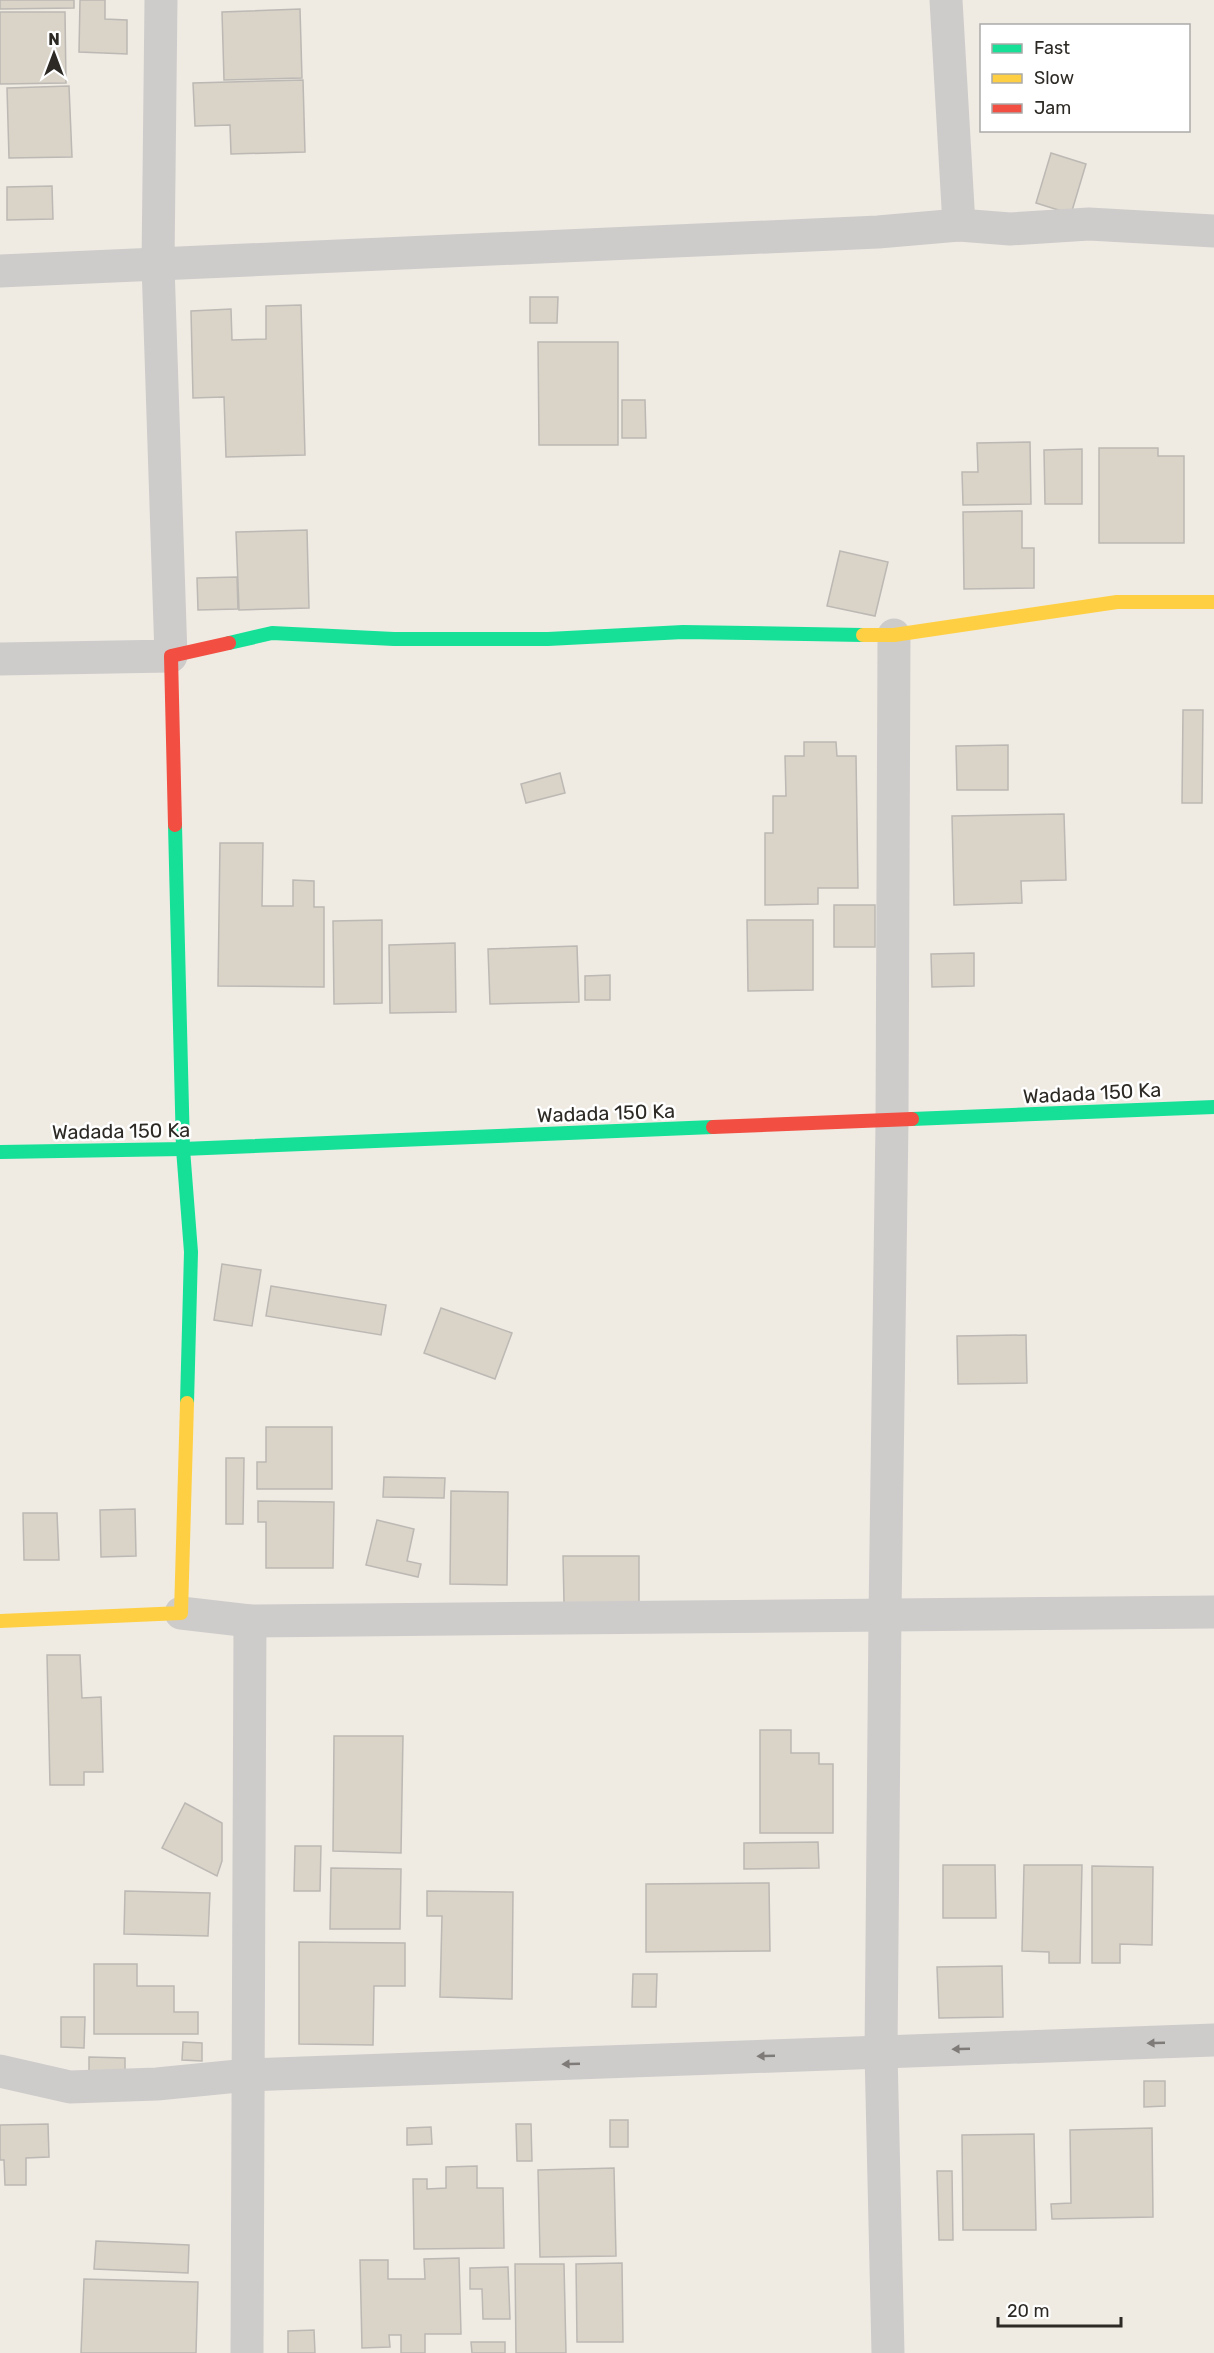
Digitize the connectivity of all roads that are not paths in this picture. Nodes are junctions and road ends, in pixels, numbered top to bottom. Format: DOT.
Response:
graph roads {
  1 [pos="162,0"];
  2 [pos="946,0"];
  3 [pos="959,225"];
  4 [pos="1214,231"];
  5 [pos="158,265"];
  6 [pos="0,271"];
  7 [pos="1214,602"];
  8 [pos="894,636"];
  9 [pos="171,656"];
  10 [pos="0,659"];
  11 [pos="1214,1107"];
  12 [pos="892,1122"];
  13 [pos="183,1149"];
  14 [pos="0,1152"];
  15 [pos="1214,1612"];
  16 [pos="181,1613"];
  17 [pos="885,1615"];
  18 [pos="0,1621"];
  19 [pos="250,1621"];
  20 [pos="1214,2040"];
  21 [pos="881,2052"];
  22 [pos="0,2071"];
  23 [pos="248,2075"];
  24 [pos="247,2353"];
  25 [pos="888,2353"];
  1 -- 5 [label="street"];
  2 -- 3 [label="street"];
  3 -- 4 [label="street"];
  3 -- 5 [label="street"];
  5 -- 6 [label="street"];
  5 -- 9 [label="street"];
  7 -- 8 [label="street"];
  8 -- 9 [label="street"];
  8 -- 12 [label="street"];
  9 -- 10 [label="street"];
  9 -- 13 [label="street"];
  11 -- 12 [label="street, Wadada 150 Ka"];
  12 -- 13 [label="street, Wadada 150 Ka"];
  12 -- 17 [label="street"];
  13 -- 14 [label="street, Wadada 150 Ka"];
  13 -- 16 [label="street"];
  15 -- 17 [label="street"];
  16 -- 18 [label="street"];
  16 -- 19 [label="street"];
  17 -- 19 [label="street"];
  17 -- 21 [label="street"];
  19 -- 23 [label="street"];
  20 -- 21 [label="street, one-way"];
  21 -- 23 [label="street, one-way"];
  21 -- 25 [label="street"];
  22 -- 23 [label="street"];
  23 -- 24 [label="street"];
}
